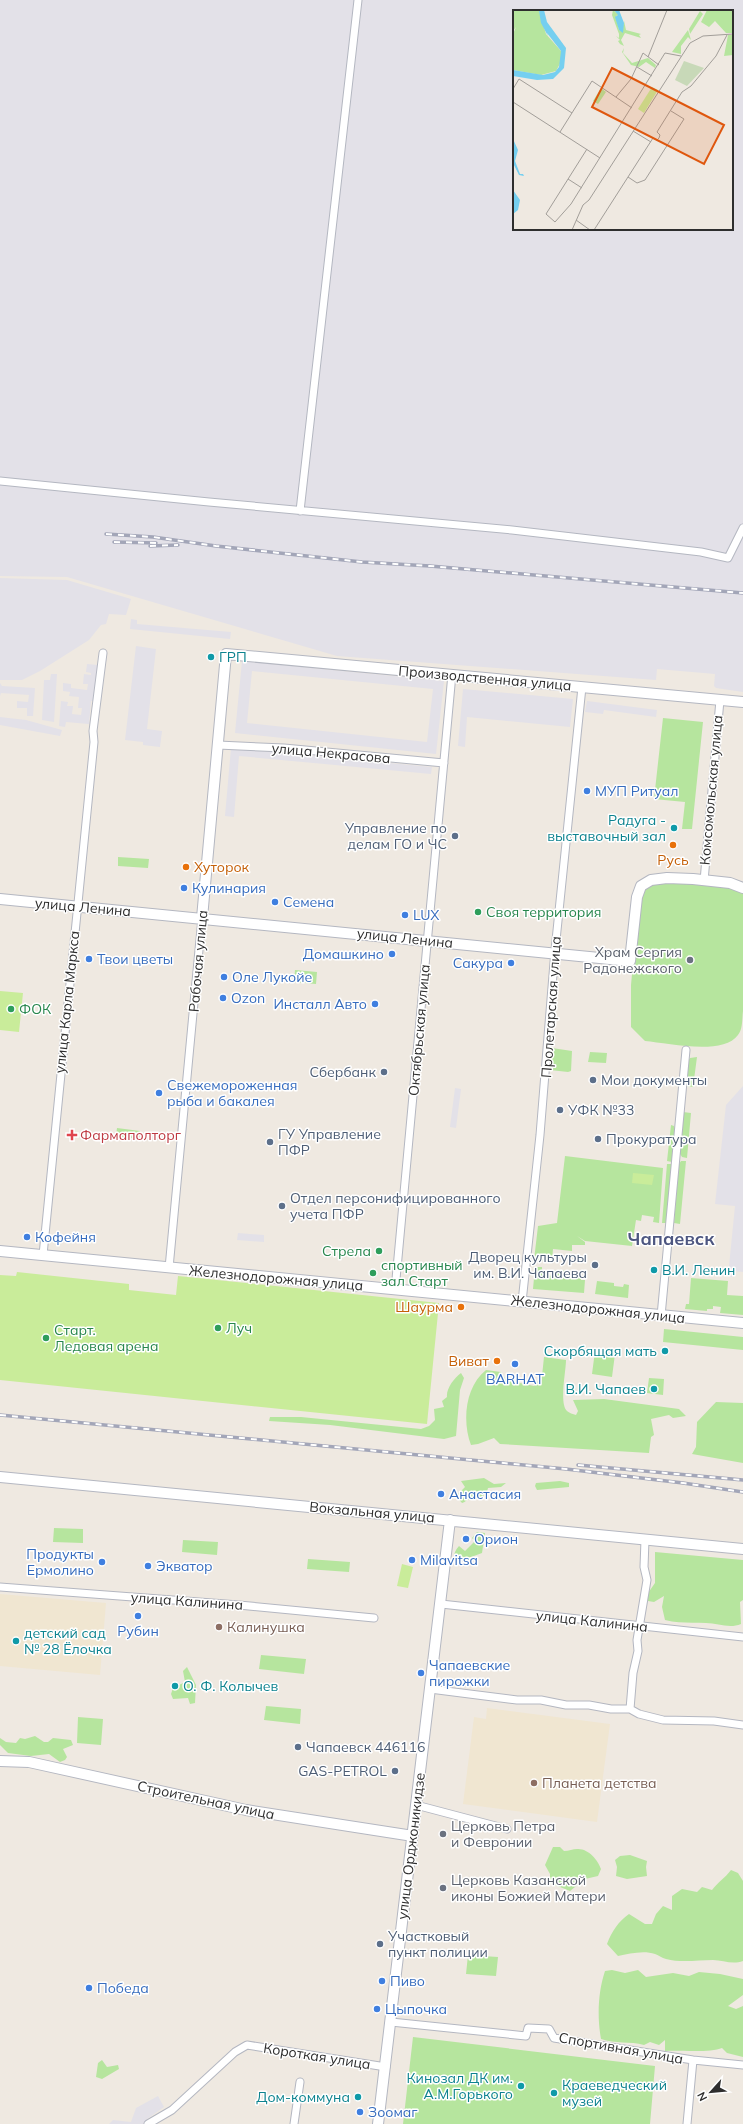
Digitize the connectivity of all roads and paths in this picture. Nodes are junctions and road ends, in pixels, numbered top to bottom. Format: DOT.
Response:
graph roads {
  1 [pos="358,0"];
  2 [pos="0,481"];
  3 [pos="300,511"];
  4 [pos="743,528"];
  5 [pos="103,653"];
  6 [pos="226,654"];
  7 [pos="452,674"];
  8 [pos="582,687"];
  9 [pos="720,700"];
  10 [pos="743,702"];
  11 [pos="218,745"];
  12 [pos="444,763"];
  13 [pos="704,881"];
  14 [pos="743,888"];
  15 [pos="0,899"];
  16 [pos="77,906"];
  17 [pos="202,918"];
  18 [pos="427,940"];
  19 [pos="555,954"];
  20 [pos="686,1050"];
  21 [pos="0,1251"];
  22 [pos="43,1255"];
  23 [pos="169,1268"];
  24 [pos="395,1290"];
  25 [pos="522,1302"];
  26 [pos="661,1316"];
  27 [pos="743,1323"];
  28 [pos="0,1477"];
  29 [pos="450,1520"];
  30 [pos="645,1540"];
  31 [pos="743,1549"];
  32 [pos="0,1587"];
  33 [pos="441,1604"];
  34 [pos="374,1618"];
  35 [pos="641,1626"];
  36 [pos="743,1637"];
  37 [pos="430,1689"];
  38 [pos="630,1709"];
  39 [pos="743,1725"];
  40 [pos="0,1760"];
  41 [pos="416,1805"];
  42 [pos="507,1829"];
  43 [pos="412,1836"];
  44 [pos="391,2022"];
  45 [pos="693,2060"];
  46 [pos="743,2065"];
  47 [pos="386,2067"];
  48 [pos="300,2082"];
  49 [pos="148,2124"];
  50 [pos="294,2124"];
  51 [pos="378,2124"];
  52 [pos="687,2124"];
  1 -- 3 [label="street"];
  2 -- 3 [label="street"];
  3 -- 4 [label="street"];
  5 -- 16 [label="street, улица Карла Маркса"];
  6 -- 7 [label="street, Производственная улица"];
  6 -- 11 [label="street, Рабочая улица"];
  7 -- 8 [label="street, Производственная улица"];
  7 -- 12 [label="street, Октябрьская улица"];
  8 -- 9 [label="street, Производственная улица"];
  8 -- 19 [label="street, Пролетарская улица"];
  9 -- 10 [label="street, Производственная улица"];
  9 -- 13 [label="street, Комсомольская улица"];
  11 -- 12 [label="street, улица Некрасова"];
  11 -- 17 [label="street, Рабочая улица"];
  12 -- 18 [label="street, Октябрьская улица"];
  13 -- 14 [label="street, улица Ленина"];
  13 -- 19 [label="street, улица Ленина"];
  15 -- 16 [label="street, улица Ленина"];
  16 -- 17 [label="street, улица Ленина"];
  16 -- 22 [label="street, улица Карла Маркса"];
  17 -- 18 [label="street, улица Ленина"];
  17 -- 23 [label="street, Рабочая улица"];
  18 -- 19 [label="street, улица Ленина"];
  18 -- 24 [label="street, Октябрьская улица"];
  19 -- 25 [label="street, Пролетарская улица"];
  20 -- 26 [label="street"];
  21 -- 22 [label="street, Железнодорожная улица"];
  22 -- 23 [label="street, Железнодорожная улица"];
  23 -- 24 [label="street, Железнодорожная улица"];
  24 -- 25 [label="street, Железнодорожная улица"];
  25 -- 26 [label="street, Железнодорожная улица"];
  26 -- 27 [label="street, Железнодорожная улица"];
  28 -- 29 [label="street, Вокзальная улица"];
  29 -- 30 [label="street, Вокзальная улица"];
  29 -- 33 [label="street, улица Орджоникидзе"];
  30 -- 31 [label="street, Вокзальная улица"];
  30 -- 35 [label="street"];
  32 -- 34 [label="street, улица Калинина"];
  33 -- 35 [label="street, улица Калинина"];
  33 -- 37 [label="street, улица Орджоникидзе"];
  35 -- 36 [label="street, улица Калинина"];
  35 -- 38 [label="street"];
  37 -- 38 [label="street"];
  37 -- 41 [label="street, улица Орджоникидзе"];
  38 -- 39 [label="street"];
  40 -- 43 [label="street, Строительная улица"];
  41 -- 42 [label="street"];
  41 -- 43 [label="street, улица Орджоникидзе"];
  43 -- 44 [label="street, улица Орджоникидзе"];
  44 -- 45 [label="street, Спортивная улица"];
  44 -- 47 [label="street, улица Орджоникидзе"];
  45 -- 46 [label="street, Спортивная улица"];
  45 -- 52 [label="street"];
  47 -- 49 [label="street, Короткая улица"];
  47 -- 51 [label="street, улица Орджоникидзе"];
  48 -- 50 [label="street"];
}
